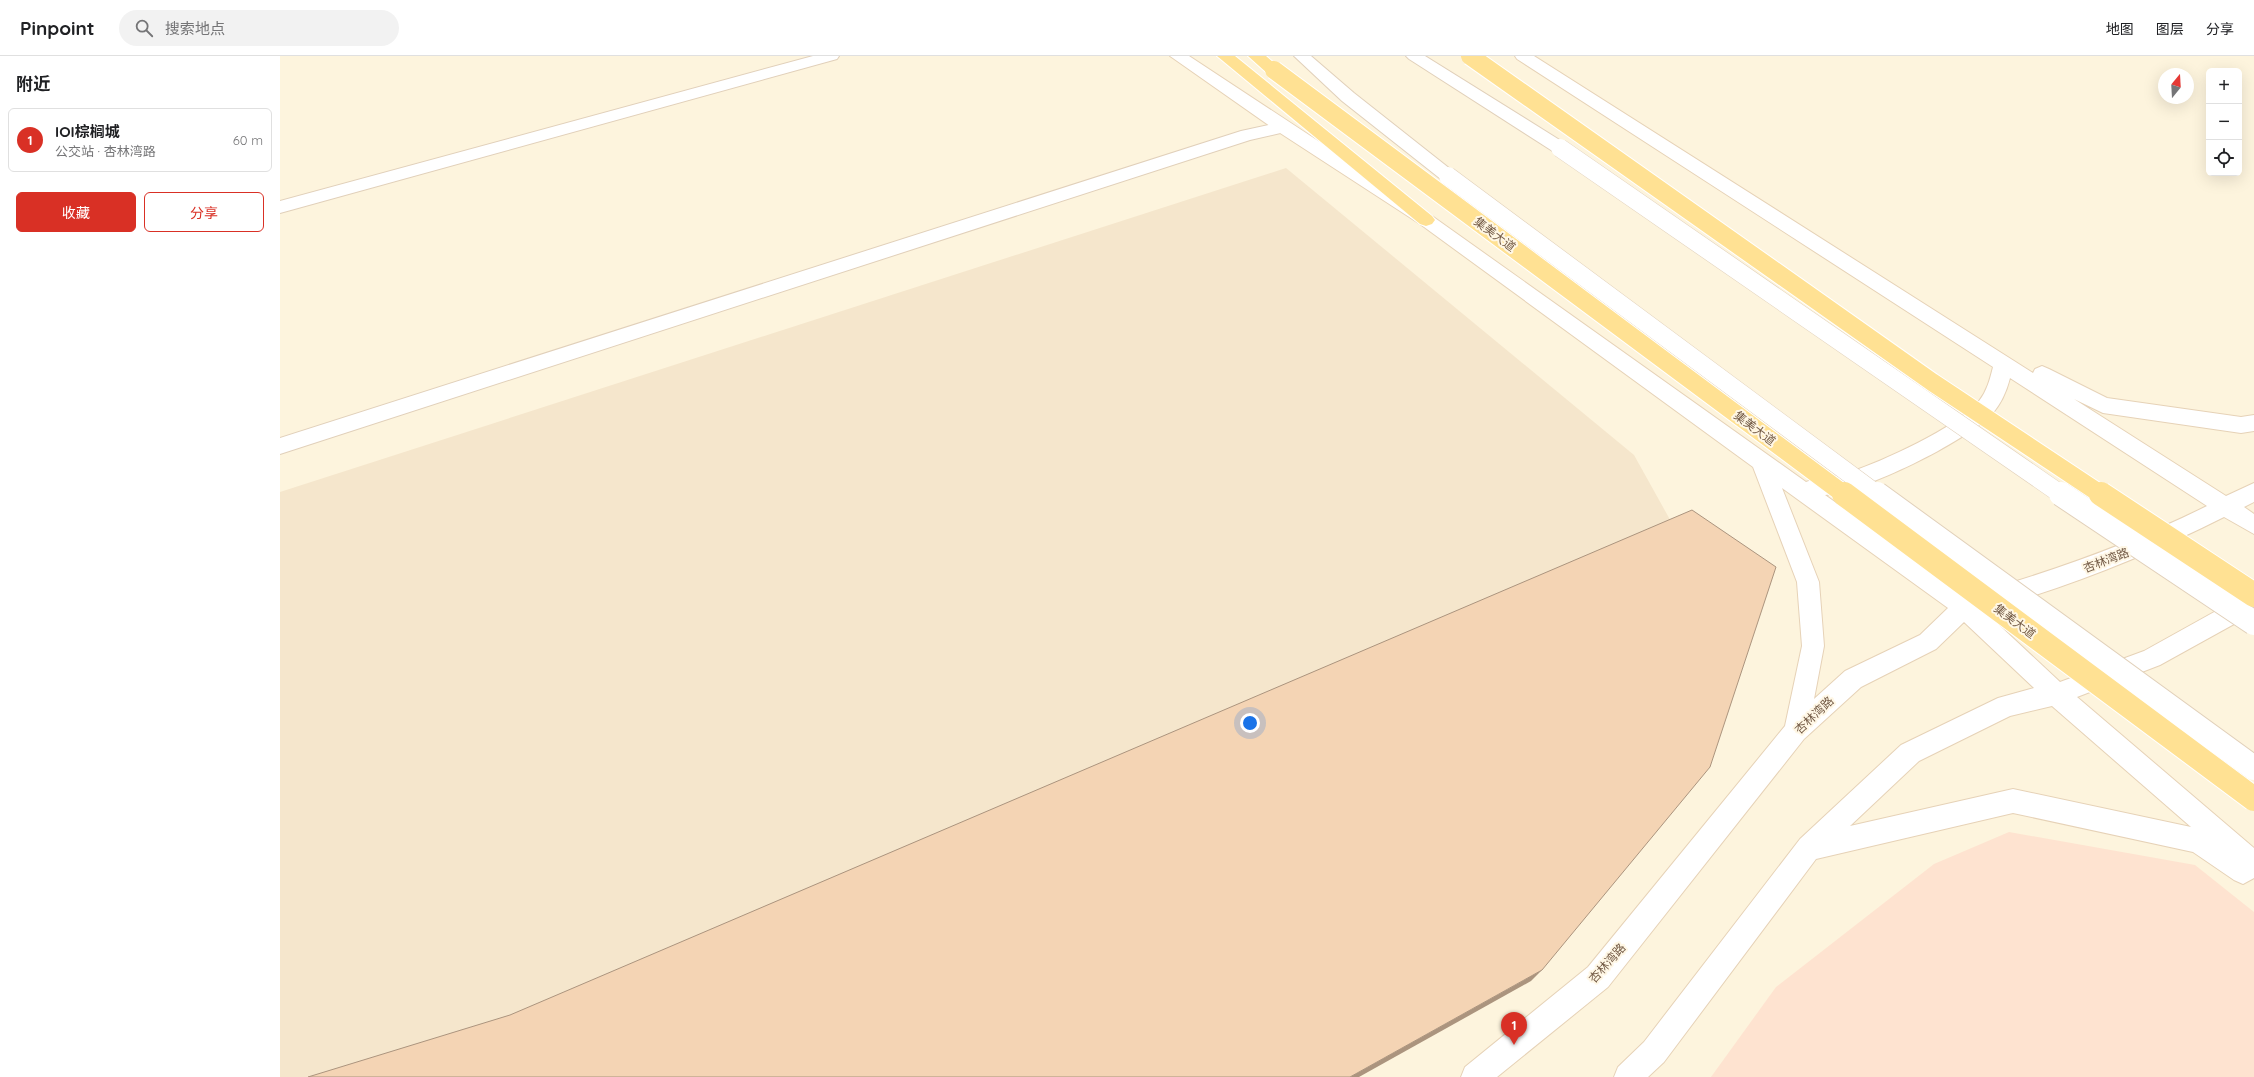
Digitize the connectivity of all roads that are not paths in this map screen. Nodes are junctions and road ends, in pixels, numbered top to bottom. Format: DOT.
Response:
graph roads {
  1 [pos="831,56"];
  2 [pos="1178,56"];
  3 [pos="1225,56"];
  4 [pos="1256,56"];
  5 [pos="1302,56"];
  6 [pos="1414,56"];
  7 [pos="1470,56"];
  8 [pos="1528,57"];
  9 [pos="1283,127"];
  10 [pos="280,207"];
  11 [pos="1426,220"];
  12 [pos="1933,319"];
  13 [pos="2003,364"];
  14 [pos="2254,422"];
  15 [pos="280,446"];
  16 [pos="1762,462"];
  17 [pos="1789,481"];
  18 [pos="2254,492"];
  19 [pos="2225,506"];
  20 [pos="2254,525"];
  21 [pos="2254,595"];
  22 [pos="2254,602"];
  23 [pos="1964,607"];
  24 [pos="2254,623"];
  25 [pos="2056,694"];
  26 [pos="1796,731"];
  27 [pos="2254,768"];
  28 [pos="2254,799"];
  29 [pos="1809,848"];
  30 [pos="2254,865"];
  31 [pos="2254,877"];
  32 [pos="1475,1077"];
  33 [pos="1628,1077"];
  1 -- 10 [label="main road"];
  2 -- 9 [label="main road"];
  3 -- 11 [label="main road"];
  4 -- 28 [label="main road, 集美大道, bridge"];
  5 -- 27 [label="lane, bridge"];
  6 -- 24 [label="lane, bridge"];
  7 -- 21 [label="main road, bridge"];
  8 -- 12 [label="main road"];
  9 -- 11 [label="main road"];
  9 -- 15 [label="main road"];
  11 -- 16 [label="main road"];
  12 -- 13 [label="main road"];
  12 -- 14 [label="main road"];
  13 -- 17 [label="main road"];
  13 -- 19 [label="main road"];
  16 -- 17 [label="main road"];
  16 -- 26 [label="main road"];
  17 -- 23 [label="main road"];
  18 -- 19 [label="main road, 杏林湾路"];
  19 -- 20 [label="main road"];
  19 -- 23 [label="main road, 杏林湾路"];
  22 -- 25 [label="main road"];
  23 -- 25 [label="main road"];
  23 -- 26 [label="main road, 杏林湾路"];
  25 -- 29 [label="main road"];
  25 -- 30 [label="main road"];
  26 -- 32 [label="main road, 杏林湾路"];
  29 -- 31 [label="main road"];
  29 -- 33 [label="main road"];
}
